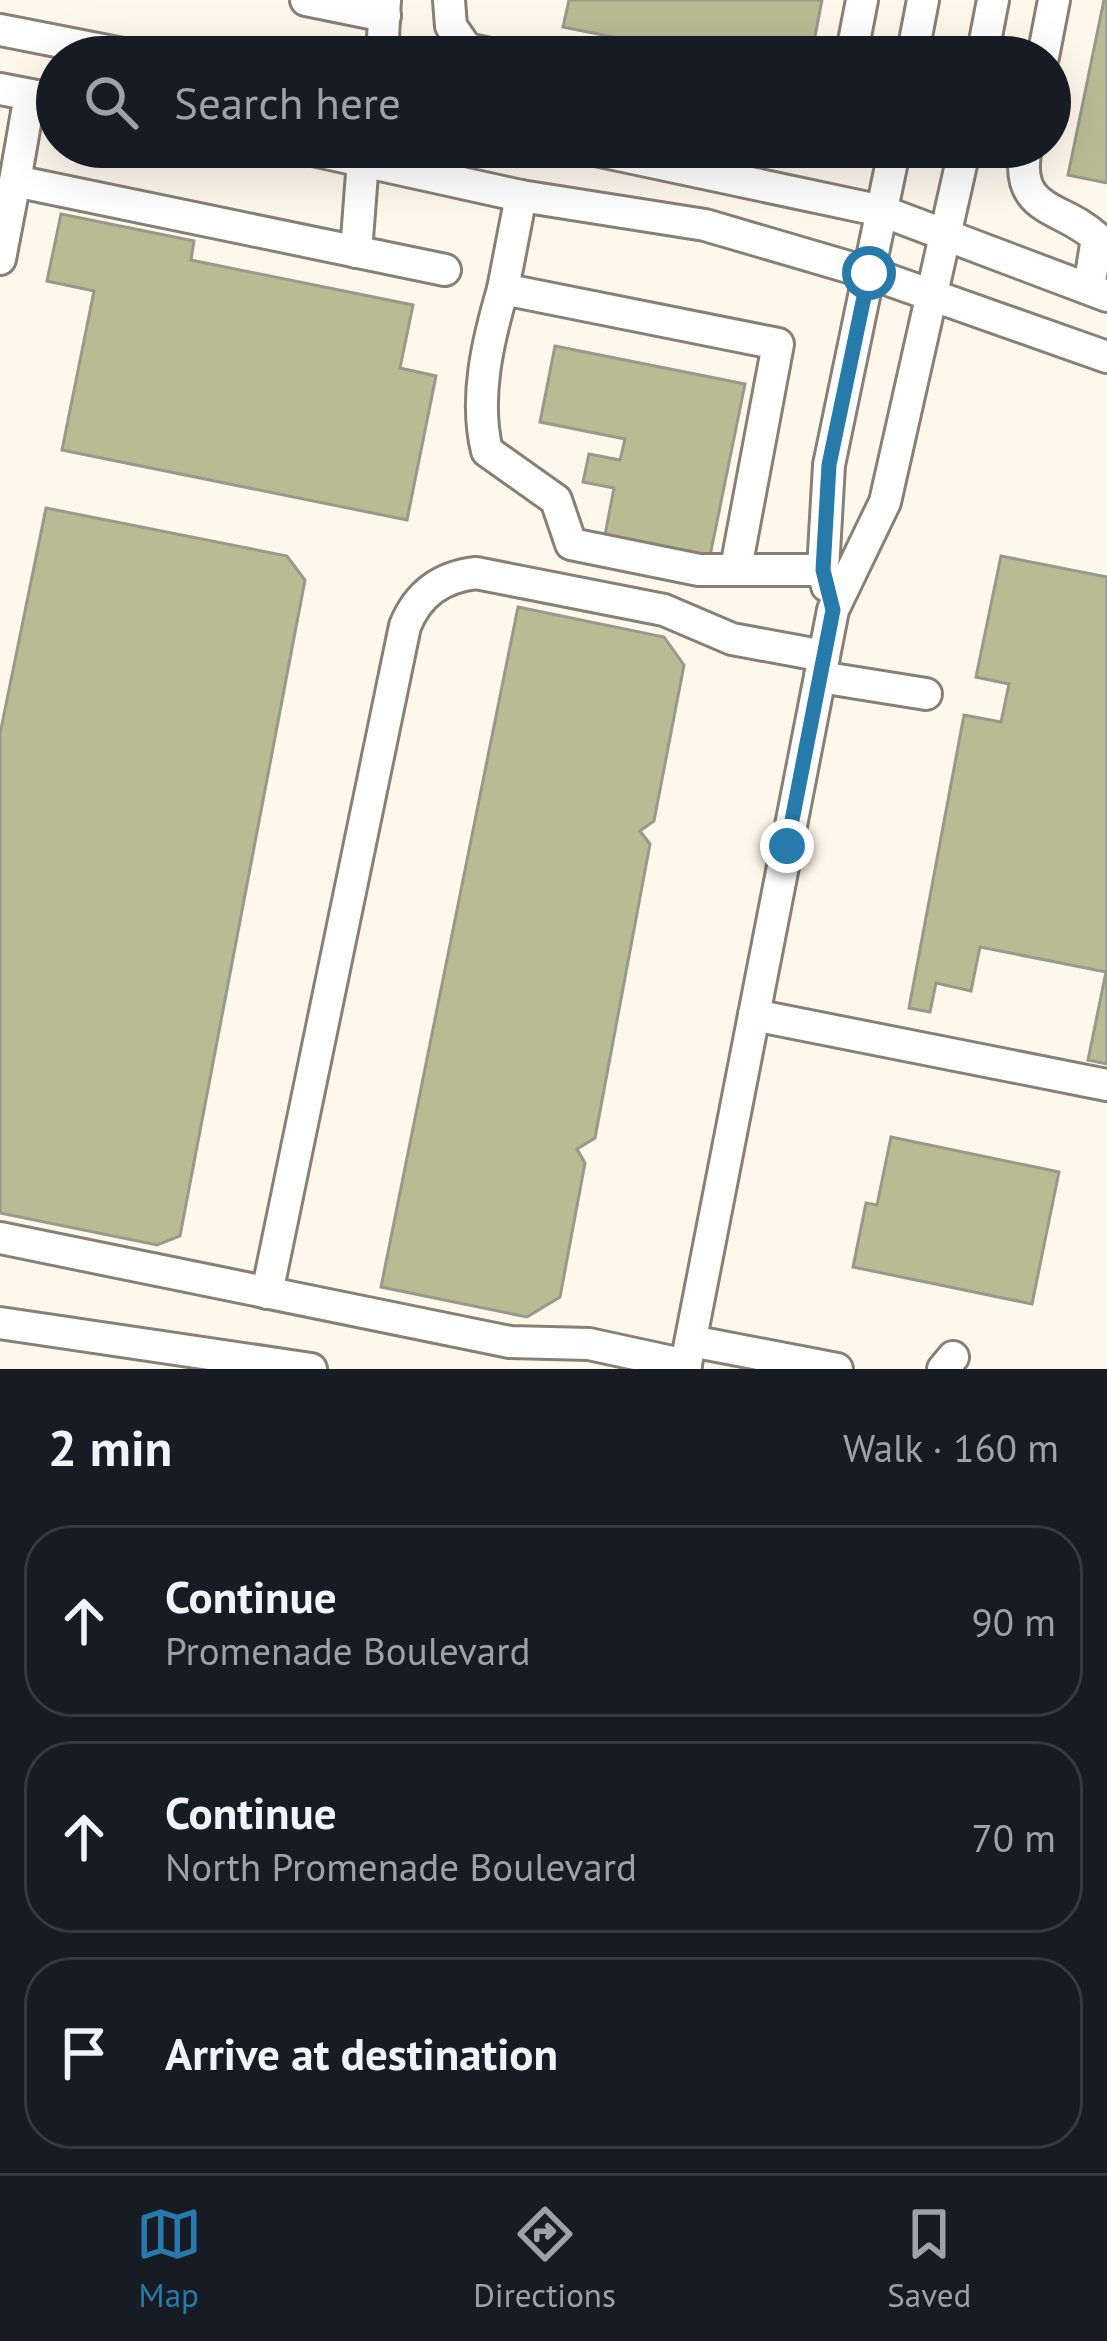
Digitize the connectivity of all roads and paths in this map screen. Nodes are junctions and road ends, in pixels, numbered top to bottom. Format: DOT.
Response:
graph roads {
  1 [pos="306,0"];
  2 [pos="449,0"];
  3 [pos="862,0"];
  4 [pos="923,0"];
  5 [pos="993,0"];
  6 [pos="1054,0"];
  7 [pos="385,8"];
  8 [pos="0,30"];
  9 [pos="457,36"];
  10 [pos="855,36"];
  11 [pos="916,36"];
  12 [pos="986,36"];
  13 [pos="1047,36"];
  14 [pos="36,37"];
  15 [pos="29,94"];
  16 [pos="362,168"];
  17 [pos="418,168"];
  18 [pos="680,168"];
  19 [pos="891,168"];
  20 [pos="961,168"];
  21 [pos="1023,168"];
  22 [pos="15,181"];
  23 [pos="521,196"];
  24 [pos="882,211"];
  25 [pos="949,232"];
  26 [pos="356,252"];
  27 [pos="0,259"];
  28 [pos="445,270"];
  29 [pos="869,273"];
  30 [pos="502,289"];
  31 [pos="1098,292"];
  32 [pos="934,296"];
  33 [pos="1107,357"];
  34 [pos="736,568"];
  35 [pos="823,570"];
  36 [pos="833,610"];
  37 [pos="822,666"];
  38 [pos="926,694"];
  39 [pos="754,1015"];
  40 [pos="1107,1085"];
  41 [pos="0,1238"];
  42 [pos="267,1293"];
  43 [pos="0,1323"];
  44 [pos="687,1358"];
  45 [pos="311,1369"];
  46 [pos="837,1369"];
  1 -- 7 [label="street"];
  2 -- 9 [label="street"];
  3 -- 10 [label="street"];
  4 -- 11 [label="street"];
  5 -- 12 [label="street"];
  6 -- 13 [label="street"];
  8 -- 14 [label="street"];
  15 -- 22 [label="street"];
  16 -- 26 [label="street"];
  17 -- 23 [label="street"];
  18 -- 24 [label="street"];
  19 -- 24 [label="street"];
  20 -- 25 [label="street"];
  21 -- 31 [label="street"];
  22 -- 26 [label="street"];
  22 -- 27 [label="street"];
  23 -- 29 [label="street"];
  23 -- 30 [label="street"];
  24 -- 25 [label="street"];
  24 -- 29 [label="street"];
  25 -- 31 [label="street"];
  25 -- 32 [label="street"];
  26 -- 28 [label="street"];
  29 -- 32 [label="street"];
  29 -- 35 [label="street"];
  30 -- 34 [label="street"];
  30 -- 34 [label="street"];
  32 -- 33 [label="street"];
  32 -- 36 [label="street"];
  34 -- 35 [label="street"];
  35 -- 36 [label="street"];
  36 -- 37 [label="street"];
  37 -- 38 [label="street"];
  37 -- 39 [label="street"];
  37 -- 42 [label="street"];
  39 -- 40 [label="street"];
  39 -- 44 [label="street"];
  41 -- 42 [label="street"];
  42 -- 44 [label="street"];
  43 -- 45 [label="street"];
  44 -- 46 [label="street"];
}
